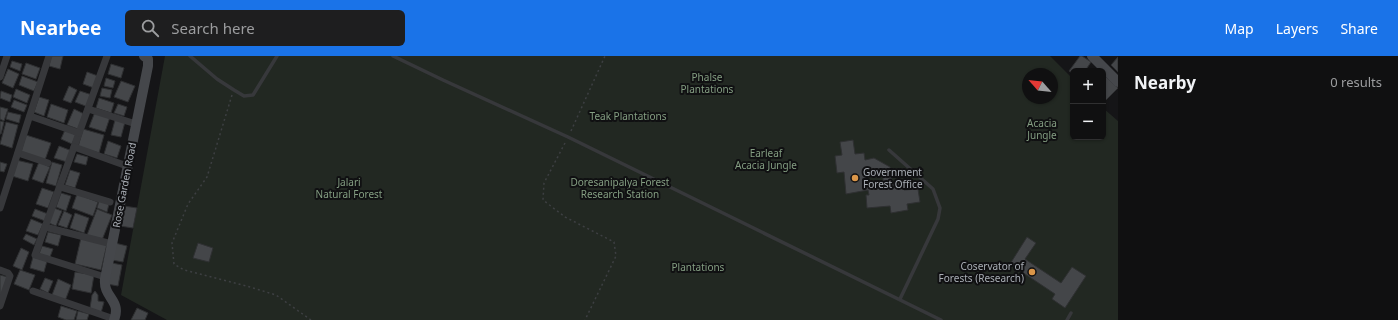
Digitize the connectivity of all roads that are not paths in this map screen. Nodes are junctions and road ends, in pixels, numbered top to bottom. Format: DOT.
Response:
graph roads {
  1 [pos="7,56"];
  2 [pos="50,56"];
  3 [pos="107,56"];
  4 [pos="144,56"];
  5 [pos="190,56"];
  6 [pos="277,56"];
  7 [pos="393,56"];
  8 [pos="1092,56"];
  9 [pos="0,77"];
  10 [pos="1118,82"];
  11 [pos="88,109"];
  12 [pos="30,116"];
  13 [pos="136,124"];
  14 [pos="79,133"];
  15 [pos="74,147"];
  16 [pos="889,150"];
  17 [pos="18,153"];
  18 [pos="48,163"];
  19 [pos="127,166"];
  20 [pos="60,187"];
  21 [pos="110,202"];
  22 [pos="0,208"];
  23 [pos="45,228"];
  24 [pos="112,244"];
  25 [pos="0,270"];
  26 [pos="105,277"];
  27 [pos="33,290"];
  28 [pos="900,299"];
  29 [pos="0,306"];
  30 [pos="1071,313"];
  31 [pos="114,318"];
  32 [pos="941,320"];
  33 [pos="1067,320"];
  1 -- 9 [label="street"];
  2 -- 12 [label="street"];
  3 -- 11 [label="street"];
  4 -- 13 [label="street, Rose Garden Road"];
  5 -- 6 [label="lane"];
  7 -- 28 [label="lane"];
  8 -- 10 [label="street"];
  11 -- 13 [label="street"];
  11 -- 14 [label="street"];
  12 -- 14 [label="street"];
  12 -- 17 [label="street"];
  13 -- 19 [label="street, Rose Garden Road"];
  14 -- 15 [label="street"];
  15 -- 19 [label="street"];
  15 -- 20 [label="street"];
  16 -- 28 [label="lane"];
  17 -- 18 [label="street"];
  17 -- 22 [label="street"];
  19 -- 24 [label="street, Rose Garden Road"];
  20 -- 21 [label="street"];
  20 -- 23 [label="street"];
  23 -- 24 [label="street"];
  23 -- 26 [label="street"];
  24 -- 26 [label="street, Rose Garden Road"];
  25 -- 29 [label="street"];
  26 -- 31 [label="street, Rose Garden Road"];
  27 -- 31 [label="street"];
  28 -- 32 [label="lane"];
  30 -- 33 [label="lane"];
}
